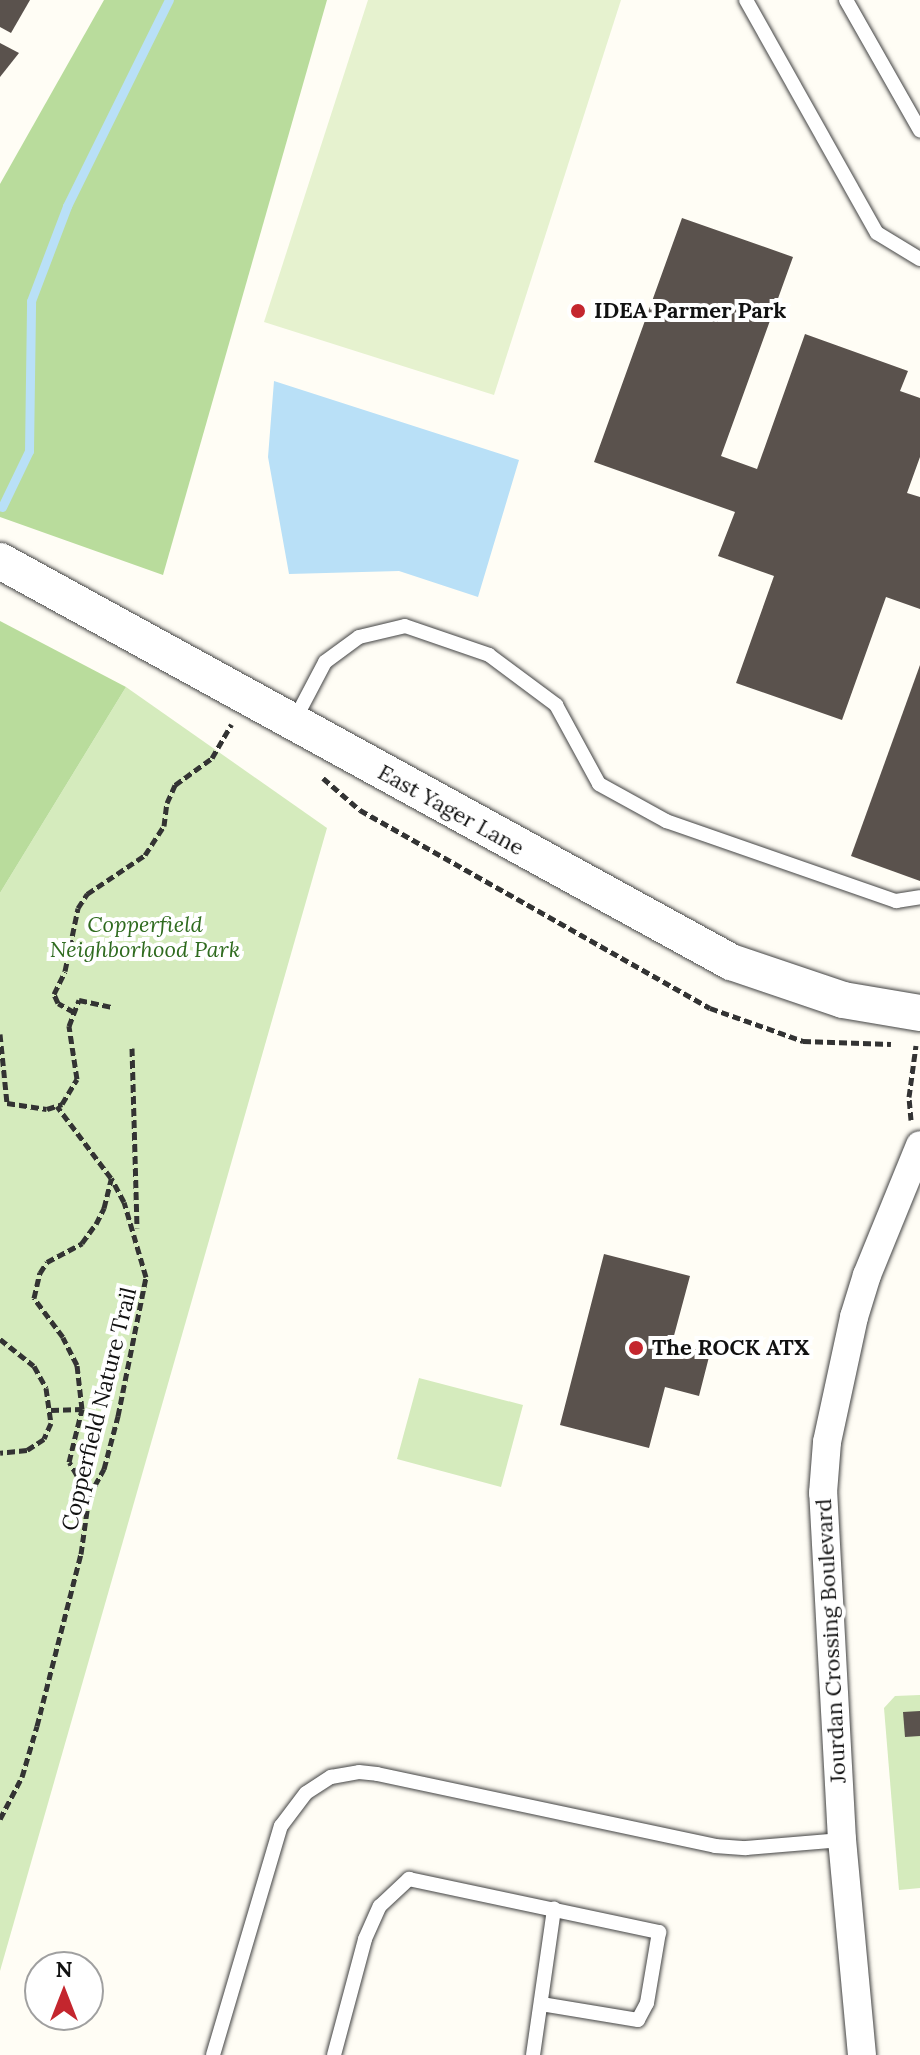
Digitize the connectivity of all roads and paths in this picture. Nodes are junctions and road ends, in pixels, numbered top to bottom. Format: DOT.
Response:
graph roads {
  1 [pos="746,0"];
  2 [pos="846,0"];
  3 [pos="920,130"];
  4 [pos="920,259"];
  5 [pos="0,561"];
  6 [pos="233,723"];
  7 [pos="293,724"];
  8 [pos="315,771"];
  9 [pos="920,897"];
  10 [pos="111,1007"];
  11 [pos="74,1012"];
  12 [pos="0,1034"];
  13 [pos="919,1034"];
  14 [pos="132,1048"];
  15 [pos="909,1097"];
  16 [pos="57,1106"];
  17 [pos="920,1145"];
  18 [pos="111,1178"];
  19 [pos="137,1241"];
  20 [pos="0,1339"];
  21 [pos="82,1409"];
  22 [pos="50,1410"];
  23 [pos="0,1453"];
  24 [pos="89,1496"];
  25 [pos="0,1819"];
  26 [pos="842,1840"];
  27 [pos="554,1909"];
  28 [pos="541,2004"];
  29 [pos="213,2055"];
  30 [pos="334,2055"];
  31 [pos="533,2055"];
  32 [pos="862,2055"];
  1 -- 4 [label="lane"];
  2 -- 3 [label="lane"];
  5 -- 7 [label="street, East Yager Lane"];
  6 -- 11 [label="path"];
  7 -- 9 [label="lane"];
  7 -- 13 [label="street, East Yager Lane"];
  8 -- 13 [label="path"];
  10 -- 11 [label="path"];
  11 -- 16 [label="path"];
  12 -- 16 [label="path"];
  13 -- 15 [label="path"];
  14 -- 19 [label="path"];
  16 -- 18 [label="path, Copperfield Nature Trail"];
  17 -- 26 [label="street, Jourdan Crossing Boulevard"];
  18 -- 19 [label="path, Copperfield Nature Trail"];
  18 -- 21 [label="path"];
  19 -- 24 [label="path, Copperfield Nature Trail"];
  20 -- 22 [label="path"];
  21 -- 22 [label="path"];
  21 -- 24 [label="path"];
  22 -- 23 [label="path"];
  24 -- 25 [label="path, Copperfield Nature Trail"];
  26 -- 29 [label="lane"];
  26 -- 32 [label="street, Jourdan Crossing Boulevard"];
  27 -- 28 [label="lane"];
  27 -- 28 [label="lane"];
  27 -- 30 [label="lane"];
  28 -- 31 [label="lane"];
}
